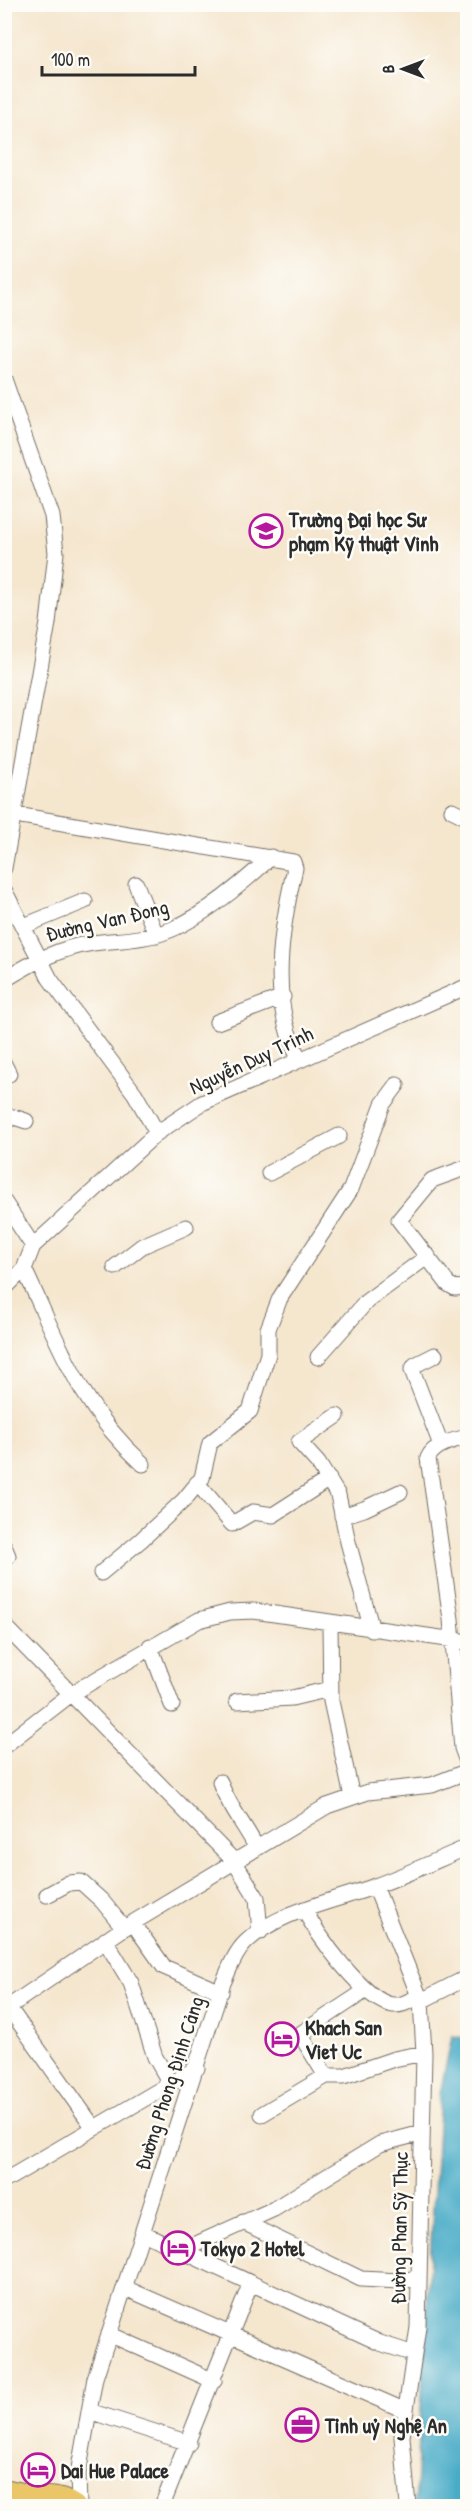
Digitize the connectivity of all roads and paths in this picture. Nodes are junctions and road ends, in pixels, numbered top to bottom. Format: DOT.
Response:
graph roads {
  1 [pos="4,379"];
  2 [pos="16,815"];
  3 [pos="271,857"];
  4 [pos="4,868"];
  5 [pos="136,884"];
  6 [pos="4,890"];
  7 [pos="85,901"];
  8 [pos="24,926"];
  9 [pos="156,935"];
  10 [pos="39,958"];
  11 [pos="4,980"];
  12 [pos="468,986"];
  13 [pos="283,997"];
  14 [pos="217,1022"];
  15 [pos="300,1060"];
  16 [pos="397,1085"];
  17 [pos="4,1121"];
  18 [pos="26,1121"];
  19 [pos="158,1133"];
  20 [pos="339,1136"];
  21 [pos="468,1167"];
  22 [pos="269,1173"];
  23 [pos="4,1202"];
  24 [pos="186,1227"];
  25 [pos="33,1246"];
  26 [pos="428,1256"];
  27 [pos="115,1267"];
  28 [pos="24,1269"];
  29 [pos="468,1287"];
  30 [pos="4,1289"];
  31 [pos="435,1355"];
  32 [pos="318,1357"];
  33 [pos="337,1416"];
  34 [pos="468,1437"];
  35 [pos="441,1445"];
  36 [pos="143,1464"];
  37 [pos="329,1479"];
  38 [pos="198,1484"];
  39 [pos="400,1492"];
  40 [pos="342,1516"];
  41 [pos="101,1573"];
  42 [pos="330,1624"];
  43 [pos="4,1625"];
  44 [pos="372,1630"];
  45 [pos="452,1638"];
  46 [pos="468,1642"];
  47 [pos="150,1646"];
  48 [pos="330,1689"];
  49 [pos="71,1694"];
  50 [pos="237,1701"];
  51 [pos="172,1705"];
  52 [pos="4,1746"];
  53 [pos="468,1764"];
  54 [pos="468,1771"];
  55 [pos="220,1782"];
  56 [pos="352,1797"];
  57 [pos="256,1847"];
  58 [pos="468,1847"];
  59 [pos="234,1861"];
  60 [pos="375,1886"];
  61 [pos="47,1895"];
  62 [pos="304,1909"];
  63 [pos="128,1925"];
  64 [pos="260,1932"];
  65 [pos="105,1940"];
  66 [pos="468,1977"];
  67 [pos="365,1991"];
  68 [pos="221,1992"];
  69 [pos="420,1998"];
  70 [pos="6,2006"];
  71 [pos="424,2053"];
  72 [pos="198,2068"];
  73 [pos="326,2076"];
  74 [pos="170,2083"];
  75 [pos="262,2114"];
  76 [pos="94,2128"];
  77 [pos="422,2133"];
  78 [pos="4,2181"];
  79 [pos="243,2222"];
  80 [pos="143,2233"];
  81 [pos="183,2250"];
  82 [pos="419,2278"];
  83 [pos="250,2285"];
  84 [pos="124,2288"];
  85 [pos="109,2334"];
  86 [pos="230,2334"];
  87 [pos="414,2354"];
  88 [pos="214,2381"];
  89 [pos="89,2411"];
  90 [pos="406,2411"];
  91 [pos="189,2443"];
  92 [pos="78,2474"];
  93 [pos="4,2488"];
  94 [pos="45,2497"];
  95 [pos="22,2506"];
  96 [pos="77,2506"];
  97 [pos="162,2506"];
  98 [pos="408,2506"];
  1 -- 2 [label="street"];
  2 -- 3 [label="street"];
  2 -- 4 [label="street"];
  3 -- 9 [label="street, Đường Van Đong"];
  3 -- 13 [label="street"];
  5 -- 9 [label="street"];
  6 -- 8 [label="street"];
  7 -- 8 [label="street"];
  8 -- 10 [label="street"];
  9 -- 10 [label="street, Đường Van Đong"];
  10 -- 11 [label="street, Đường Van Đong"];
  10 -- 19 [label="street"];
  12 -- 15 [label="street, Nguyễn Duy Trinh"];
  13 -- 14 [label="street"];
  13 -- 15 [label="street"];
  15 -- 19 [label="street, Nguyễn Duy Trinh"];
  16 -- 38 [label="street"];
  17 -- 18 [label="street"];
  19 -- 25 [label="street, Nguyễn Duy Trinh"];
  20 -- 22 [label="street"];
  21 -- 26 [label="street"];
  23 -- 25 [label="street"];
  24 -- 27 [label="street"];
  25 -- 28 [label="street, Nguyễn Duy Trinh"];
  26 -- 29 [label="street"];
  26 -- 32 [label="street"];
  28 -- 30 [label="street, Nguyễn Duy Trinh"];
  28 -- 36 [label="street"];
  31 -- 35 [label="street"];
  33 -- 37 [label="street"];
  34 -- 35 [label="street"];
  35 -- 45 [label="street"];
  37 -- 38 [label="street"];
  37 -- 40 [label="street"];
  38 -- 41 [label="street"];
  39 -- 40 [label="street"];
  40 -- 44 [label="street"];
  42 -- 44 [label="street"];
  42 -- 47 [label="street"];
  42 -- 48 [label="street"];
  43 -- 49 [label="street"];
  44 -- 45 [label="street"];
  45 -- 46 [label="street"];
  45 -- 53 [label="street"];
  47 -- 49 [label="street"];
  47 -- 51 [label="street"];
  48 -- 50 [label="street"];
  48 -- 56 [label="street"];
  49 -- 52 [label="street"];
  49 -- 59 [label="street"];
  54 -- 56 [label="street"];
  55 -- 57 [label="street"];
  56 -- 57 [label="street"];
  57 -- 59 [label="street"];
  58 -- 60 [label="street, Đường Phong Định Cảng"];
  59 -- 63 [label="street"];
  59 -- 64 [label="street"];
  60 -- 62 [label="street, Đường Phong Định Cảng"];
  60 -- 69 [label="street, Đường Phan Sỹ Thục"];
  61 -- 63 [label="street"];
  62 -- 64 [label="street, Đường Phong Định Cảng"];
  62 -- 67 [label="street"];
  63 -- 65 [label="street"];
  63 -- 68 [label="street"];
  64 -- 68 [label="street, Đường Phong Định Cảng"];
  65 -- 70 [label="street"];
  65 -- 74 [label="street"];
  66 -- 69 [label="street"];
  67 -- 69 [label="street"];
  67 -- 73 [label="street"];
  68 -- 72 [label="street, Đường Phong Định Cảng"];
  69 -- 71 [label="street, Đường Phan Sỹ Thục"];
  70 -- 76 [label="street"];
  71 -- 73 [label="street"];
  71 -- 77 [label="street, Đường Phan Sỹ Thục"];
  72 -- 74 [label="street"];
  72 -- 80 [label="street, Đường Phong Định Cảng"];
  73 -- 75 [label="street"];
  74 -- 76 [label="street"];
  76 -- 78 [label="street"];
  77 -- 79 [label="street"];
  77 -- 82 [label="street, Đường Phan Sỹ Thục"];
  79 -- 81 [label="street"];
  79 -- 82 [label="street"];
  80 -- 81 [label="street"];
  80 -- 84 [label="street, Đường Phong Định Cảng"];
  81 -- 83 [label="street"];
  82 -- 87 [label="street, Đường Phan Sỹ Thục"];
  83 -- 86 [label="street"];
  83 -- 87 [label="street"];
  84 -- 85 [label="street, Đường Phong Định Cảng"];
  84 -- 86 [label="street"];
  85 -- 88 [label="street"];
  85 -- 89 [label="street, Đường Phong Định Cảng"];
  86 -- 88 [label="street"];
  86 -- 90 [label="street"];
  87 -- 90 [label="street, Đường Phan Sỹ Thục"];
  88 -- 91 [label="street"];
  89 -- 91 [label="street"];
  89 -- 92 [label="street, Đường Phong Định Cảng"];
  90 -- 98 [label="street, Đường Phan Sỹ Thục"];
  91 -- 97 [label="street"];
  92 -- 94 [label="street"];
  92 -- 96 [label="street, Đường Phong Định Cảng"];
  93 -- 94 [label="main road"];
  94 -- 95 [label="main road"];
  94 -- 96 [label="main road"];
}
